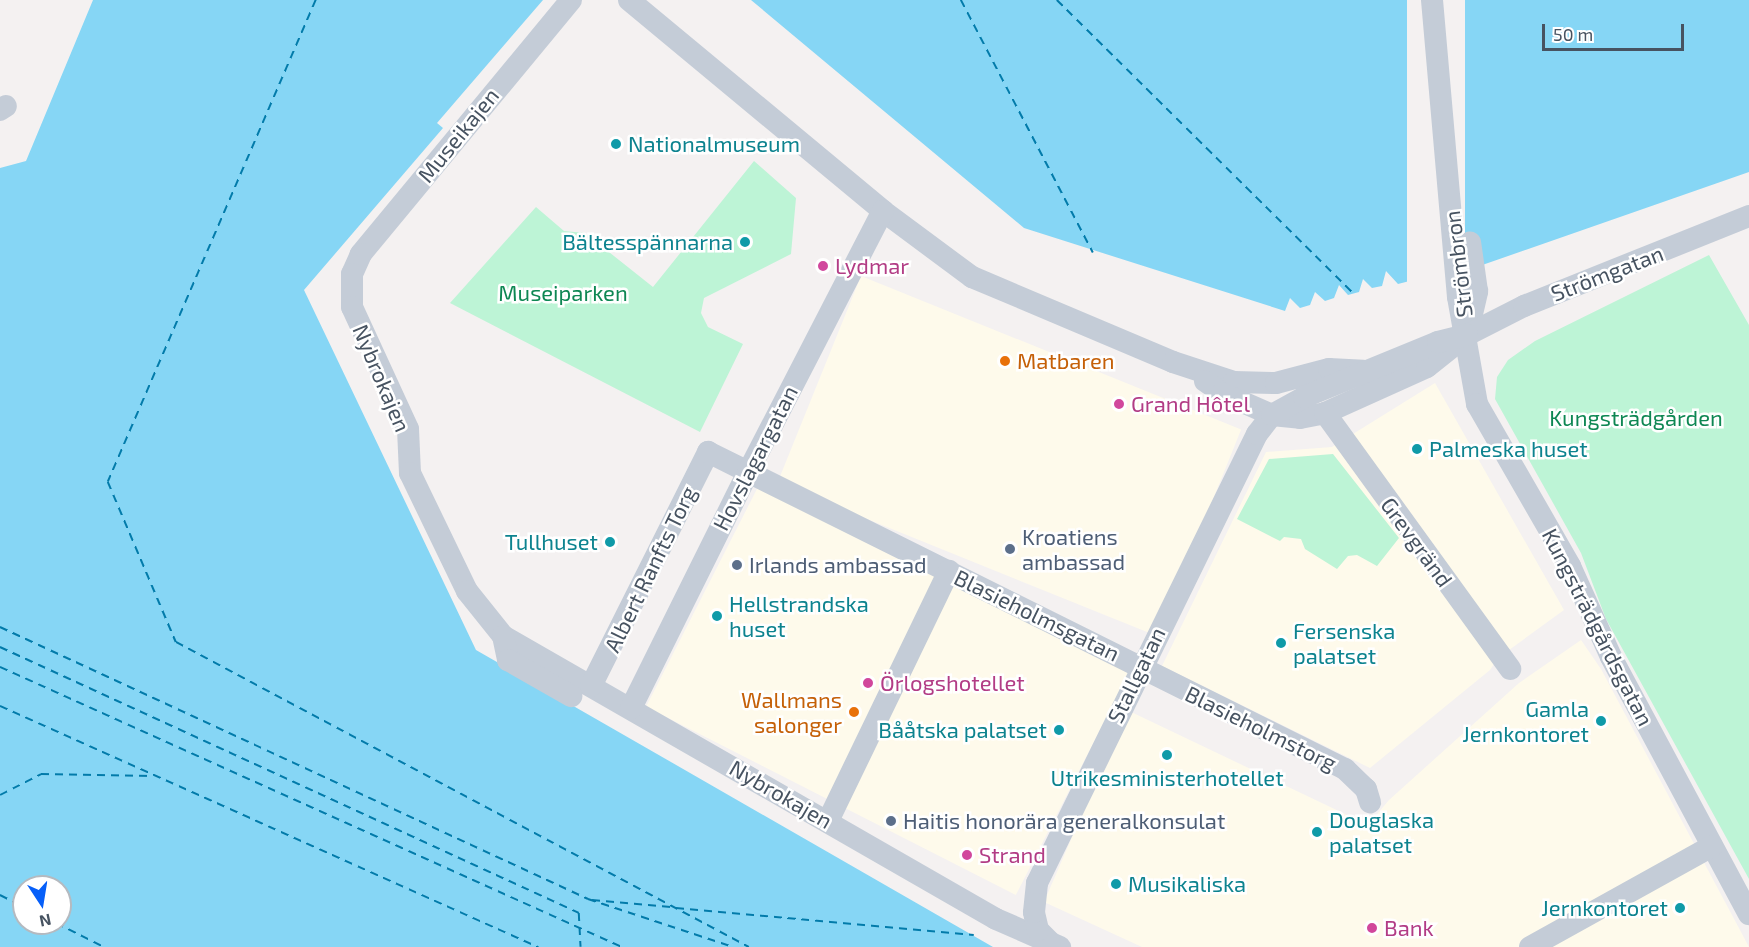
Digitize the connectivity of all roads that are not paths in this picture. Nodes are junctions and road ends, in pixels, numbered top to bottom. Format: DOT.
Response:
graph roads {
  1 [pos="571,0"];
  2 [pos="629,0"];
  3 [pos="1432,0"];
  4 [pos="1448,0"];
  5 [pos="883,211"];
  6 [pos="1749,216"];
  7 [pos="1465,271"];
  8 [pos="352,274"];
  9 [pos="1467,335"];
  10 [pos="1188,368"];
  11 [pos="1363,372"];
  12 [pos="1326,413"];
  13 [pos="1272,415"];
  14 [pos="708,452"];
  15 [pos="748,472"];
  16 [pos="949,571"];
  17 [pos="503,636"];
  18 [pos="1140,666"];
  19 [pos="1510,669"];
  20 [pos="591,686"];
  21 [pos="571,696"];
  22 [pos="632,708"];
  23 [pos="1370,802"];
  24 [pos="828,821"];
  25 [pos="1712,846"];
  26 [pos="1749,914"];
  27 [pos="1055,944"];
  28 [pos="1530,947"];
  1 -- 8 [label="street, Museikajen"];
  2 -- 5 [label="street"];
  3 -- 7 [label="street, Strömbron"];
  4 -- 7 [label="street, Strömbron"];
  5 -- 10 [label="street"];
  5 -- 15 [label="street, Hovslagargatan"];
  6 -- 9 [label="street, Strömgatan"];
  7 -- 9 [label="street, Strömbron"];
  8 -- 17 [label="street, Nybrokajen"];
  9 -- 11 [label="street"];
  9 -- 12 [label="street"];
  9 -- 25 [label="street, Kungsträdgårdsgatan"];
  10 -- 11 [label="street"];
  10 -- 13 [label="street"];
  11 -- 13 [label="street"];
  12 -- 13 [label="street"];
  12 -- 19 [label="street, Grevgränd"];
  13 -- 18 [label="street, Stallgatan"];
  14 -- 15 [label="street, Blasieholmsgatan"];
  14 -- 20 [label="street, Albert Ranfts Torg"];
  15 -- 16 [label="street, Blasieholmsgatan"];
  15 -- 22 [label="street, Hovslagargatan"];
  16 -- 18 [label="street, Blasieholmsgatan"];
  16 -- 24 [label="street"];
  17 -- 20 [label="street, Nybrokajen"];
  17 -- 21 [label="street, Nybrokajen"];
  18 -- 23 [label="street, Blasieholmstorg"];
  18 -- 27 [label="street, Stallgatan"];
  20 -- 22 [label="street, Nybrokajen"];
  22 -- 24 [label="street, Nybrokajen"];
  24 -- 27 [label="street, Nybrokajen"];
  25 -- 26 [label="street, Kungsträdgårdsgatan"];
  25 -- 28 [label="street"];
}
